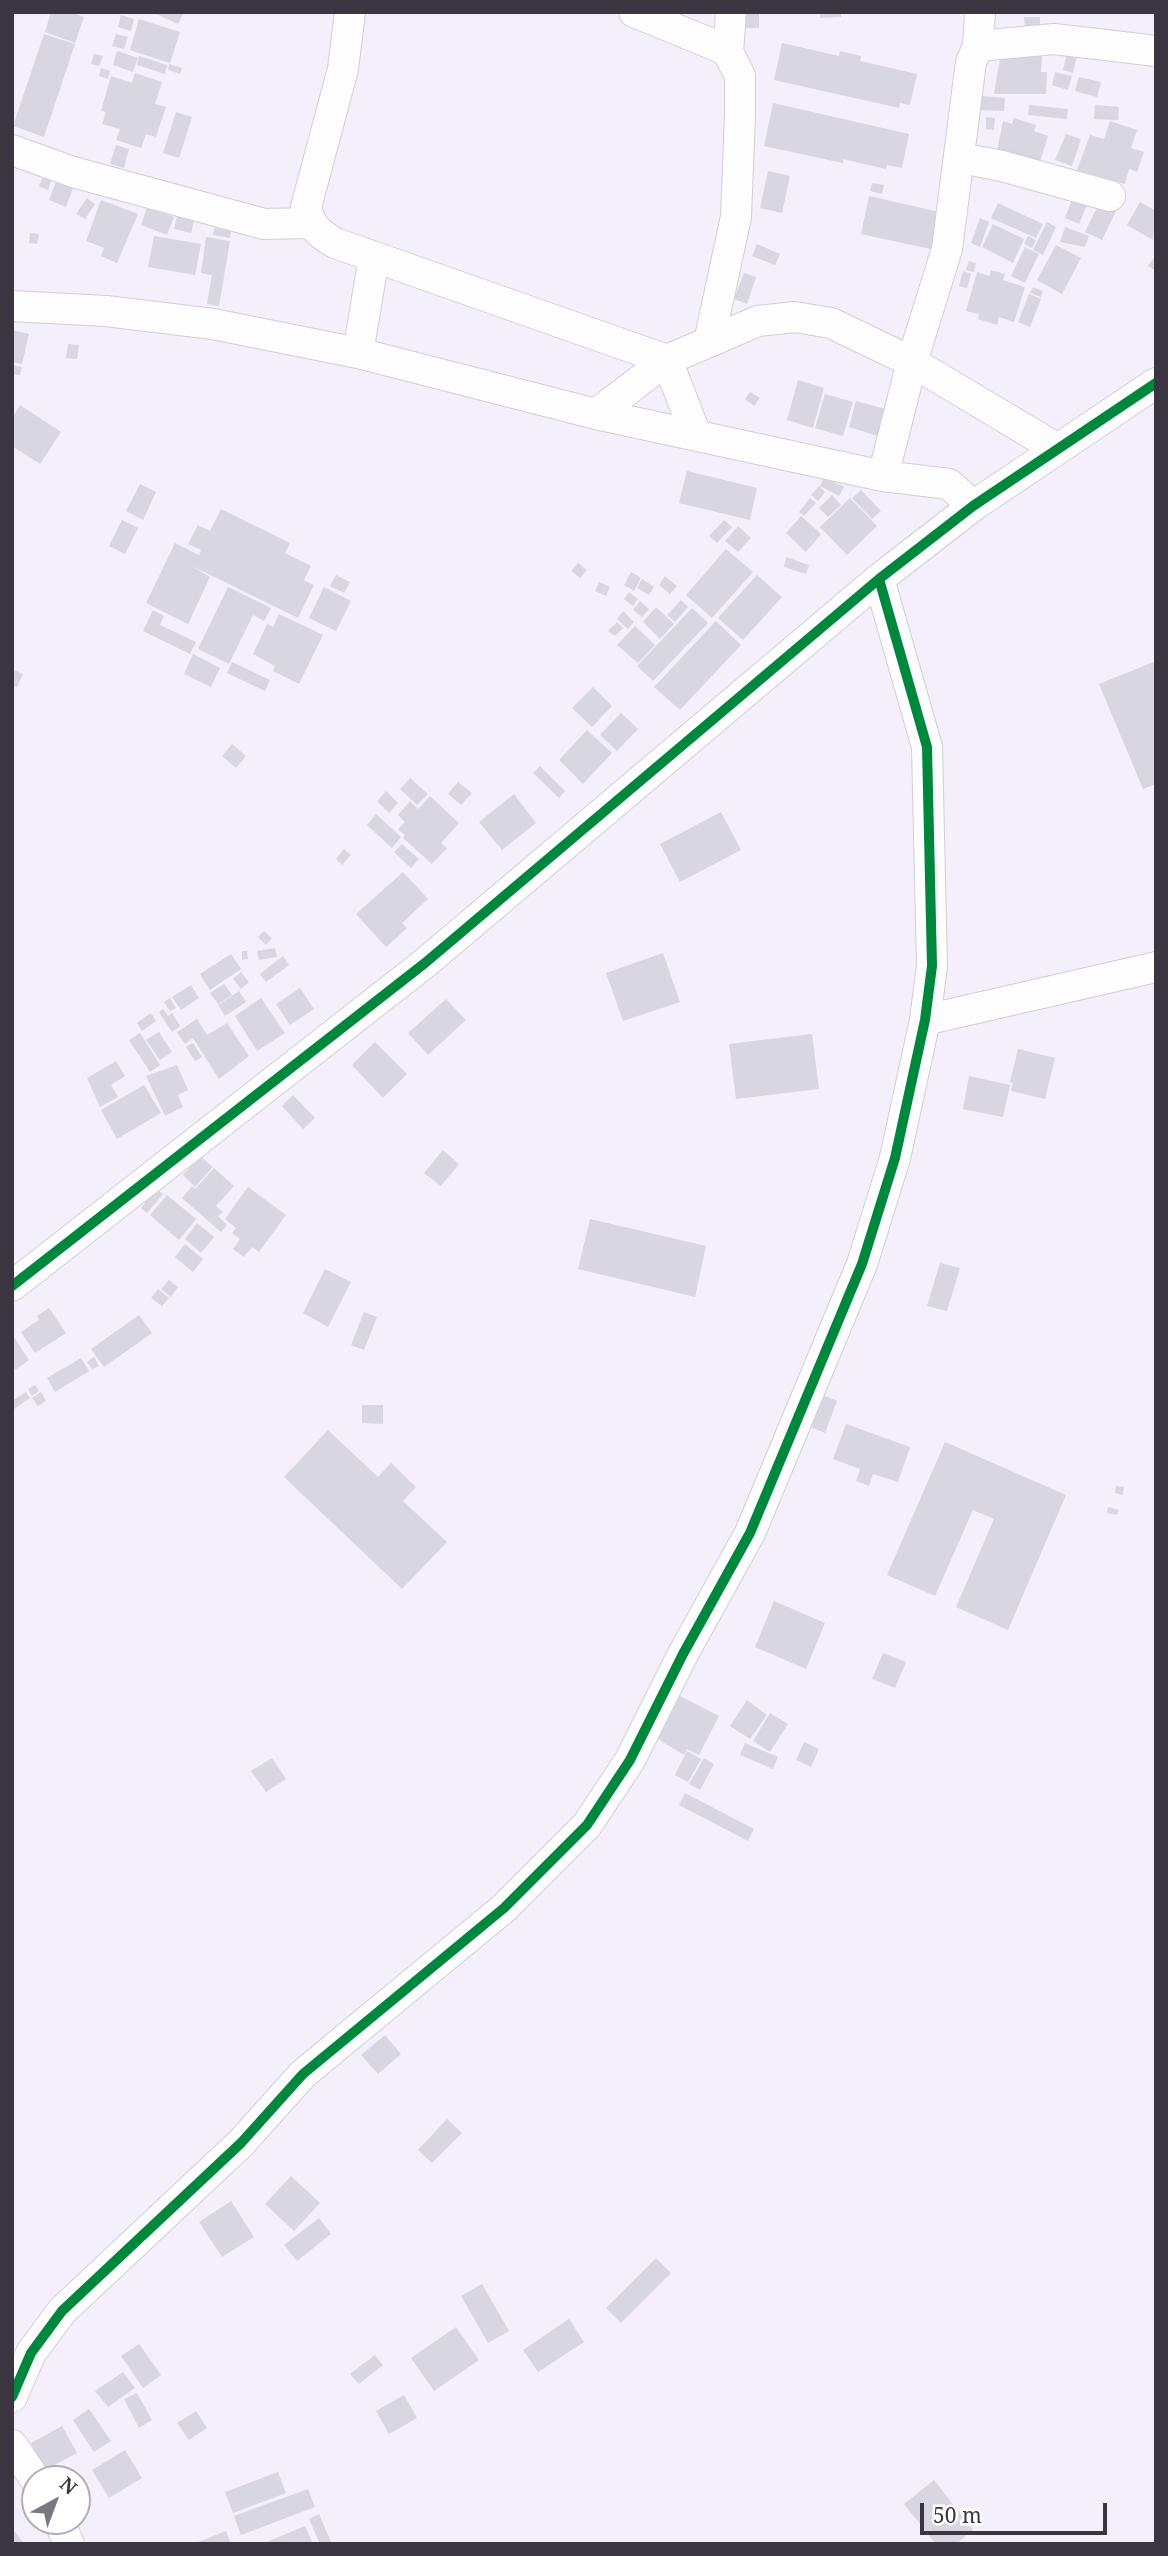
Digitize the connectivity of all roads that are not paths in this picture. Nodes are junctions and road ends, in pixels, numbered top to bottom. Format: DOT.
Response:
graph roads {
  1 [pos="350,12"];
  2 [pos="634,12"];
  3 [pos="732,12"];
  4 [pos="979,12"];
  5 [pos="978,46"];
  6 [pos="1156,51"];
  7 [pos="728,52"];
  8 [pos="12,150"];
  9 [pos="961,158"];
  10 [pos="1110,196"];
  11 [pos="309,223"];
  12 [pos="374,257"];
  13 [pos="12,306"];
  14 [pos="709,342"];
  15 [pos="358,353"];
  16 [pos="667,360"];
  17 [pos="912,362"];
  18 [pos="1156,383"];
  19 [pos="596,414"];
  20 [pos="696,435"];
  21 [pos="1056,448"];
  22 [pos="883,476"];
  23 [pos="973,506"];
  24 [pos="878,579"];
  25 [pos="1156,967"];
  26 [pos="925,1020"];
  27 [pos="12,1286"];
  28 [pos="12,2397"];
  29 [pos="12,2446"];
  30 [pos="25,2465"];
  1 -- 11 [label="street"];
  2 -- 7 [label="street"];
  3 -- 7 [label="street"];
  4 -- 5 [label="street"];
  5 -- 6 [label="street"];
  5 -- 9 [label="street"];
  7 -- 14 [label="street"];
  8 -- 11 [label="street"];
  9 -- 10 [label="street"];
  9 -- 17 [label="street"];
  11 -- 12 [label="street"];
  12 -- 15 [label="street"];
  12 -- 16 [label="street"];
  13 -- 15 [label="street"];
  14 -- 16 [label="street"];
  14 -- 17 [label="street"];
  15 -- 19 [label="street"];
  16 -- 19 [label="street"];
  16 -- 20 [label="street"];
  17 -- 21 [label="street"];
  17 -- 22 [label="street"];
  18 -- 21 [label="street"];
  19 -- 20 [label="street"];
  20 -- 22 [label="street"];
  21 -- 23 [label="street"];
  22 -- 23 [label="street"];
  23 -- 24 [label="street"];
  24 -- 26 [label="street"];
  24 -- 27 [label="street"];
  25 -- 26 [label="street"];
  26 -- 28 [label="street"];
  29 -- 30 [label="street"];
}
